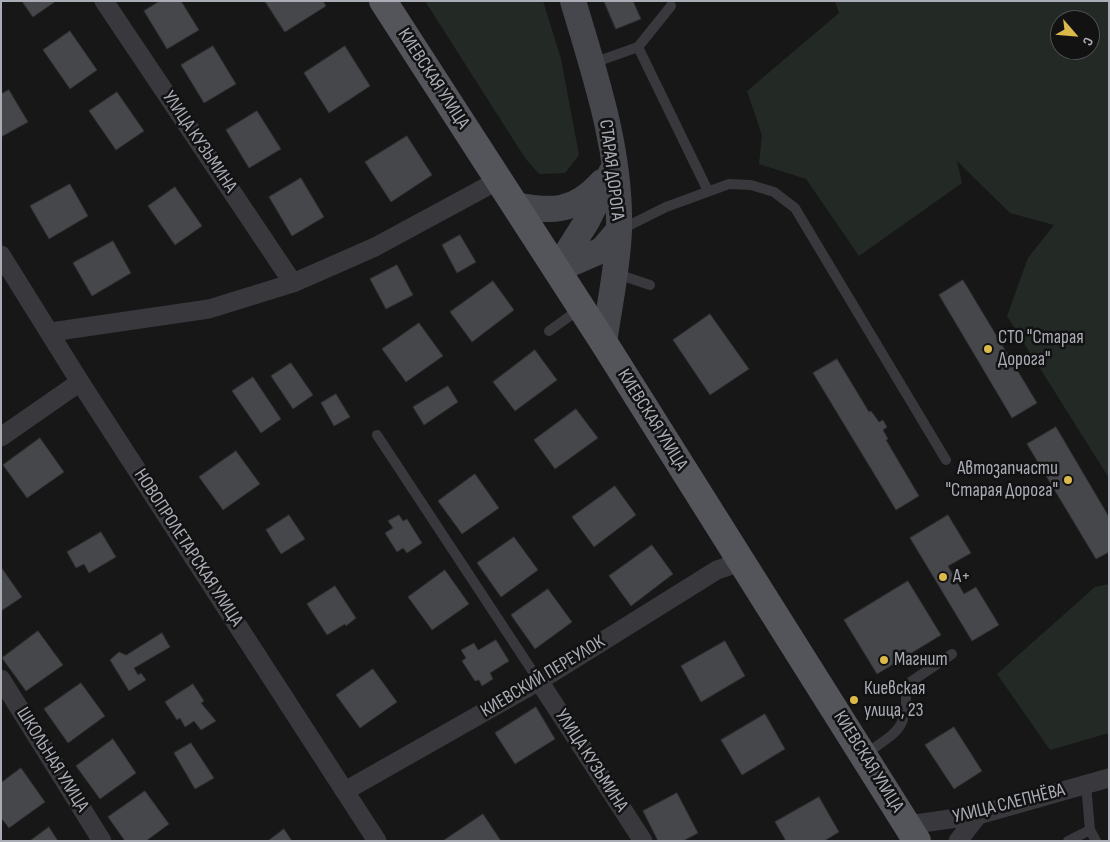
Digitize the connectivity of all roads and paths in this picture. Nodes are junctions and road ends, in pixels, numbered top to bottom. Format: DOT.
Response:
graph roads {
  1 [pos="104,1"];
  2 [pos="383,1"];
  3 [pos="573,1"];
  4 [pos="671,6"];
  5 [pos="638,47"];
  6 [pos="592,63"];
  7 [pos="614,166"];
  8 [pos="497,181"];
  9 [pos="708,191"];
  10 [pos="514,206"];
  11 [pos="619,230"];
  12 [pos="1,255"];
  13 [pos="556,270"];
  14 [pos="613,273"];
  15 [pos="293,283"];
  16 [pos="650,284"];
  17 [pos="581,308"];
  18 [pos="549,331"];
  19 [pos="51,332"];
  20 [pos="604,343"];
  21 [pos="80,382"];
  22 [pos="377,435"];
  23 [pos="1,437"];
  24 [pos="946,460"];
  25 [pos="741,562"];
  26 [pos="952,654"];
  27 [pos="1,679"];
  28 [pos="539,681"];
  29 [pos="864,755"];
  30 [pos="1109,778"];
  31 [pos="1086,784"];
  32 [pos="345,791"];
  33 [pos="978,815"];
  34 [pos="1090,830"];
  35 [pos="912,833"];
  36 [pos="102,841"];
  37 [pos="377,841"];
  38 [pos="643,841"];
  39 [pos="958,841"];
  40 [pos="1068,841"];
  41 [pos="1096,841"];
  1 -- 15 [label="street, УЛИЦА КУЗЬМИНА"];
  2 -- 8 [label="main road, КИЕВСКАЯ УЛИЦА"];
  3 -- 6 [label="street, СТАРАЯ ДОРОГА"];
  4 -- 5 [label="lane"];
  5 -- 6 [label="lane"];
  5 -- 9 [label="lane"];
  6 -- 7 [label="street, СТАРАЯ ДОРОГА"];
  7 -- 10 [label="street"];
  7 -- 11 [label="street, СТАРАЯ ДОРОГА"];
  7 -- 13 [label="street"];
  8 -- 10 [label="main road, КИЕВСКАЯ УЛИЦА"];
  8 -- 15 [label="street"];
  9 -- 11 [label="lane"];
  9 -- 24 [label="lane"];
  10 -- 13 [label="main road, КИЕВСКАЯ УЛИЦА"];
  11 -- 13 [label="street"];
  11 -- 14 [label="street, СТАРАЯ ДОРОГА"];
  12 -- 19 [label="street, НОВОПРОЛЕТАРСКАЯ УЛИЦА"];
  13 -- 17 [label="main road, КИЕВСКАЯ УЛИЦА"];
  14 -- 16 [label="lane"];
  14 -- 20 [label="street, СТАРАЯ ДОРОГА"];
  15 -- 19 [label="street"];
  17 -- 18 [label="lane"];
  17 -- 20 [label="main road, КИЕВСКАЯ УЛИЦА"];
  19 -- 21 [label="street, НОВОПРОЛЕТАРСКАЯ УЛИЦА"];
  20 -- 25 [label="main road, КИЕВСКАЯ УЛИЦА"];
  21 -- 23 [label="street"];
  21 -- 32 [label="street, НОВОПРОЛЕТАРСКАЯ УЛИЦА"];
  22 -- 28 [label="lane"];
  25 -- 28 [label="street, КИЕВСКИЙ ПЕРЕУЛОК"];
  25 -- 29 [label="main road, КИЕВСКАЯ УЛИЦА"];
  26 -- 29 [label="lane"];
  27 -- 36 [label="street, ШКОЛЬНАЯ УЛИЦА"];
  28 -- 32 [label="street, КИЕВСКИЙ ПЕРЕУЛОК"];
  28 -- 38 [label="street, УЛИЦА КУЗЬМИНА"];
  29 -- 35 [label="main road, КИЕВСКАЯ УЛИЦА"];
  30 -- 31 [label="street, УЛИЦА СЛЕПНЁВА"];
  31 -- 33 [label="street, УЛИЦА СЛЕПНЁВА"];
  31 -- 34 [label="lane"];
  32 -- 37 [label="street, НОВОПРОЛЕТАРСКАЯ УЛИЦА"];
  33 -- 35 [label="street, УЛИЦА СЛЕПНЁВА"];
  33 -- 39 [label="street"];
  34 -- 40 [label="lane"];
  34 -- 41 [label="lane"];
}
